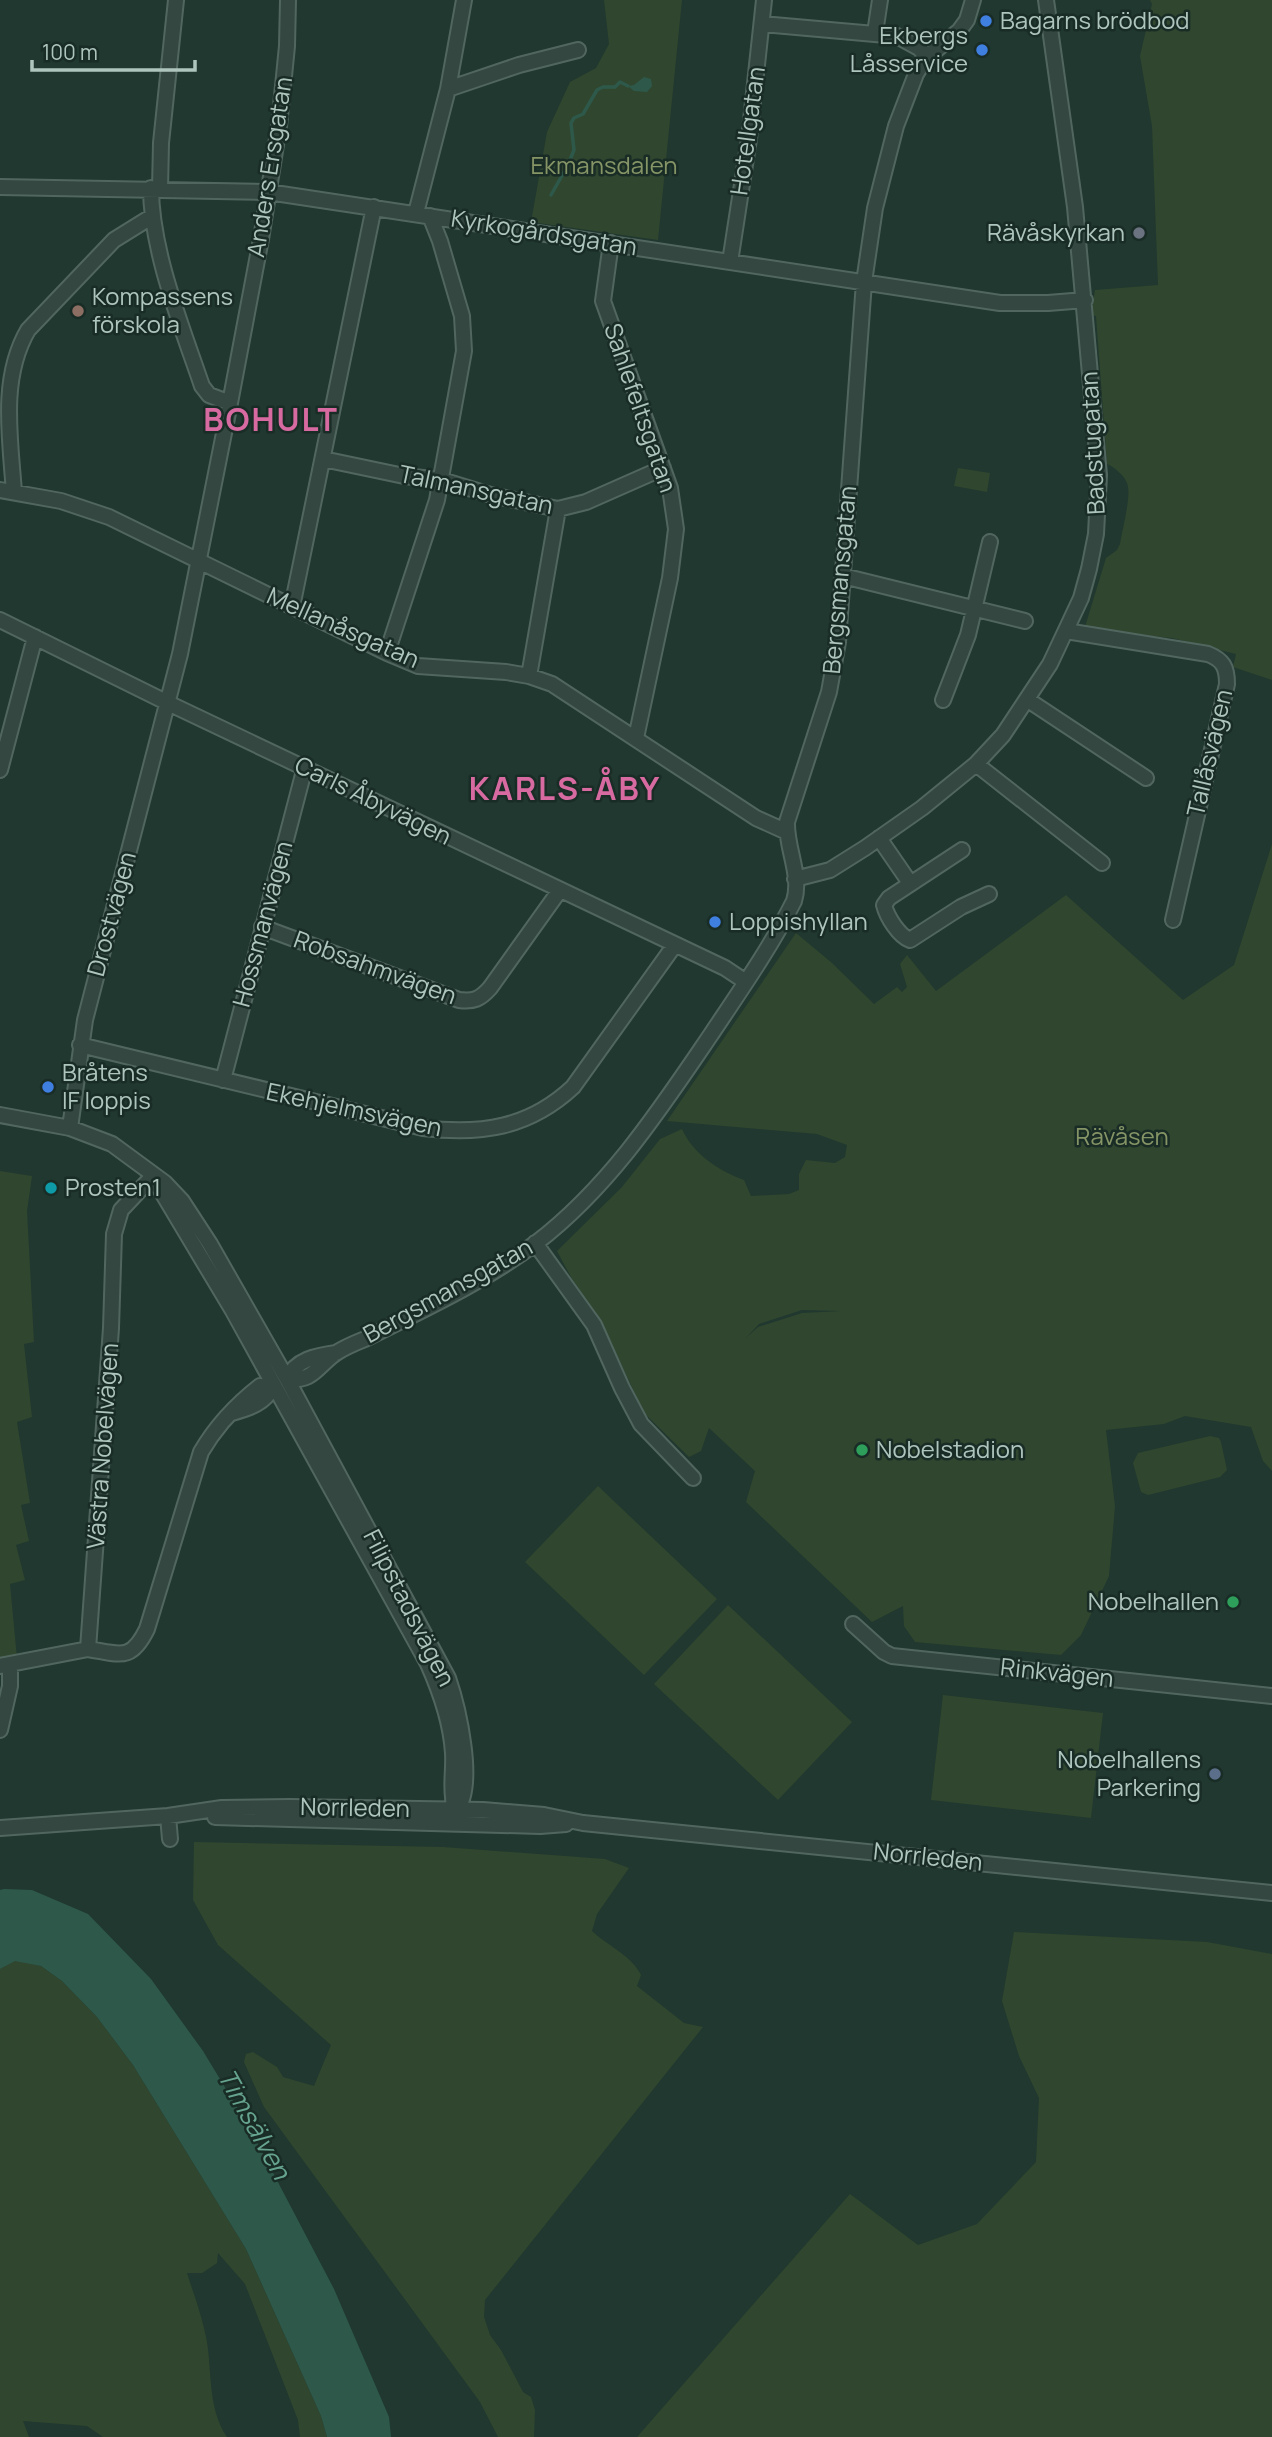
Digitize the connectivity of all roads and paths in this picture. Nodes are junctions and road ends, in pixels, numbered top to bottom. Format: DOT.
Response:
graph roads {
  1 [pos="176,0"];
  2 [pos="288,0"];
  3 [pos="464,0"];
  4 [pos="764,0"];
  5 [pos="880,0"];
  6 [pos="974,0"];
  7 [pos="1046,0"];
  8 [pos="762,24"];
  9 [pos="875,33"];
  10 [pos="578,50"];
  11 [pos="927,57"];
  12 [pos="448,89"];
  13 [pos="0,187"];
  14 [pos="155,188"];
  15 [pos="268,192"];
  16 [pos="373,207"];
  17 [pos="423,215"];
  18 [pos="151,217"];
  19 [pos="611,243"];
  20 [pos="730,262"];
  21 [pos="864,282"];
  22 [pos="1085,300"];
  23 [pos="230,403"];
  24 [pos="323,460"];
  25 [pos="663,468"];
  26 [pos="442,480"];
  27 [pos="7,491"];
  28 [pos="558,509"];
  29 [pos="990,542"];
  30 [pos="199,561"];
  31 [pos="843,576"];
  32 [pos="292,607"];
  33 [pos="974,607"];
  34 [pos="0,620"];
  35 [pos="1025,621"];
  36 [pos="1066,631"];
  37 [pos="36,636"];
  38 [pos="387,653"];
  39 [pos="529,676"];
  40 [pos="943,700"];
  41 [pos="1028,700"];
  42 [pos="168,703"];
  43 [pos="636,738"];
  44 [pos="976,764"];
  45 [pos="305,767"];
  46 [pos="0,770"];
  47 [pos="1146,778"];
  48 [pos="787,832"];
  49 [pos="879,838"];
  50 [pos="962,850"];
  51 [pos="1102,863"];
  52 [pos="796,879"];
  53 [pos="910,883"];
  54 [pos="560,890"];
  55 [pos="989,894"];
  56 [pos="1173,920"];
  57 [pos="262,927"];
  58 [pos="674,946"];
  59 [pos="746,982"];
  60 [pos="80,1045"];
  61 [pos="223,1080"];
  62 [pos="0,1115"];
  63 [pos="70,1128"];
  64 [pos="153,1176"];
  65 [pos="535,1243"];
  66 [pos="287,1379"];
  67 [pos="273,1387"];
  68 [pos="692,1478"];
  69 [pos="853,1624"];
  70 [pos="88,1649"];
  71 [pos="5,1665"];
  72 [pos="1272,1696"];
  73 [pos="0,1730"];
  74 [pos="169,1816"];
  75 [pos="458,1816"];
  76 [pos="0,1828"];
  77 [pos="170,1839"];
  78 [pos="1272,1893"];
  1 -- 14 [label="street"];
  2 -- 15 [label="street, Anders Ersgatan"];
  3 -- 12 [label="street"];
  4 -- 8 [label="street, Hotellgatan"];
  5 -- 9 [label="street"];
  6 -- 11 [label="street, Bergsmansgatan"];
  7 -- 22 [label="street, Badstugatan"];
  8 -- 9 [label="street"];
  8 -- 20 [label="street, Hotellgatan"];
  9 -- 11 [label="street"];
  10 -- 12 [label="street"];
  11 -- 21 [label="street, Bergsmansgatan"];
  12 -- 17 [label="street"];
  13 -- 14 [label="street, Kyrkogårdsgatan"];
  14 -- 15 [label="street, Kyrkogårdsgatan"];
  14 -- 18 [label="street"];
  15 -- 16 [label="street, Kyrkogårdsgatan"];
  15 -- 23 [label="street, Anders Ersgatan"];
  16 -- 17 [label="street, Kyrkogårdsgatan"];
  16 -- 24 [label="street"];
  17 -- 19 [label="street, Kyrkogårdsgatan"];
  17 -- 26 [label="street"];
  18 -- 23 [label="street"];
  18 -- 27 [label="street"];
  19 -- 20 [label="street, Kyrkogårdsgatan"];
  19 -- 25 [label="street, Sahlefeltsgatan"];
  20 -- 21 [label="street, Kyrkogårdsgatan"];
  21 -- 22 [label="street, Kyrkogårdsgatan"];
  21 -- 31 [label="street, Bergsmansgatan"];
  22 -- 36 [label="street, Badstugatan"];
  23 -- 30 [label="street, Anders Ersgatan"];
  24 -- 26 [label="street, Talmansgatan"];
  24 -- 32 [label="street"];
  25 -- 28 [label="street, Talmansgatan"];
  25 -- 43 [label="street, Sahlefeltsgatan"];
  26 -- 28 [label="street, Talmansgatan"];
  26 -- 38 [label="street"];
  27 -- 30 [label="street, Mellanåsgatan"];
  28 -- 39 [label="street"];
  29 -- 33 [label="street"];
  30 -- 32 [label="street, Mellanåsgatan"];
  30 -- 42 [label="street, Anders Ersgatan"];
  31 -- 33 [label="street"];
  31 -- 48 [label="street, Bergsmansgatan"];
  32 -- 38 [label="street, Mellanåsgatan"];
  33 -- 35 [label="street"];
  33 -- 40 [label="street"];
  34 -- 37 [label="street, Carls Åbyvägen"];
  36 -- 41 [label="street, Badstugatan"];
  36 -- 56 [label="street, Tallåsvägen"];
  37 -- 42 [label="street, Carls Åbyvägen"];
  37 -- 46 [label="street"];
  38 -- 39 [label="street, Mellanåsgatan"];
  39 -- 43 [label="street, Mellanåsgatan"];
  41 -- 44 [label="street, Badstugatan"];
  41 -- 47 [label="street"];
  42 -- 45 [label="street, Carls Åbyvägen"];
  42 -- 60 [label="street, Drostvägen"];
  43 -- 48 [label="street, Mellanåsgatan"];
  44 -- 49 [label="street, Badstugatan"];
  44 -- 51 [label="street"];
  45 -- 54 [label="street, Carls Åbyvägen"];
  45 -- 57 [label="street, Hossmanvägen"];
  48 -- 52 [label="street, Bergsmansgatan"];
  49 -- 52 [label="street, Badstugatan"];
  49 -- 53 [label="street"];
  50 -- 53 [label="street"];
  52 -- 59 [label="street, Bergsmansgatan"];
  53 -- 55 [label="street"];
  54 -- 57 [label="street, Robsahmvägen"];
  54 -- 58 [label="street, Carls Åbyvägen"];
  57 -- 61 [label="street, Hossmanvägen"];
  58 -- 59 [label="street, Carls Åbyvägen"];
  58 -- 61 [label="street, Ekehjelmsvägen"];
  59 -- 65 [label="street, Bergsmansgatan"];
  60 -- 61 [label="street, Ekehjelmsvägen"];
  60 -- 63 [label="street, Drostvägen"];
  62 -- 63 [label="street, Filipstadsvägen"];
  63 -- 64 [label="street, Filipstadsvägen"];
  64 -- 66 [label="street, Filipstadsvägen"];
  64 -- 67 [label="street, Filipstadsvägen"];
  64 -- 70 [label="street, Västra Nobelvägen"];
  65 -- 66 [label="street, Bergsmansgatan"];
  65 -- 68 [label="street"];
  66 -- 67 [label="street, Bergsmansgatan"];
  66 -- 75 [label="street, Filipstadsvägen"];
  67 -- 70 [label="street"];
  67 -- 75 [label="street, Filipstadsvägen"];
  69 -- 72 [label="street, Rinkvägen"];
  70 -- 71 [label="street"];
  71 -- 73 [label="street"];
  74 -- 75 [label="street, Norrleden"];
  74 -- 76 [label="street, Norrleden"];
  74 -- 77 [label="street"];
  75 -- 78 [label="street, Norrleden"];
}
